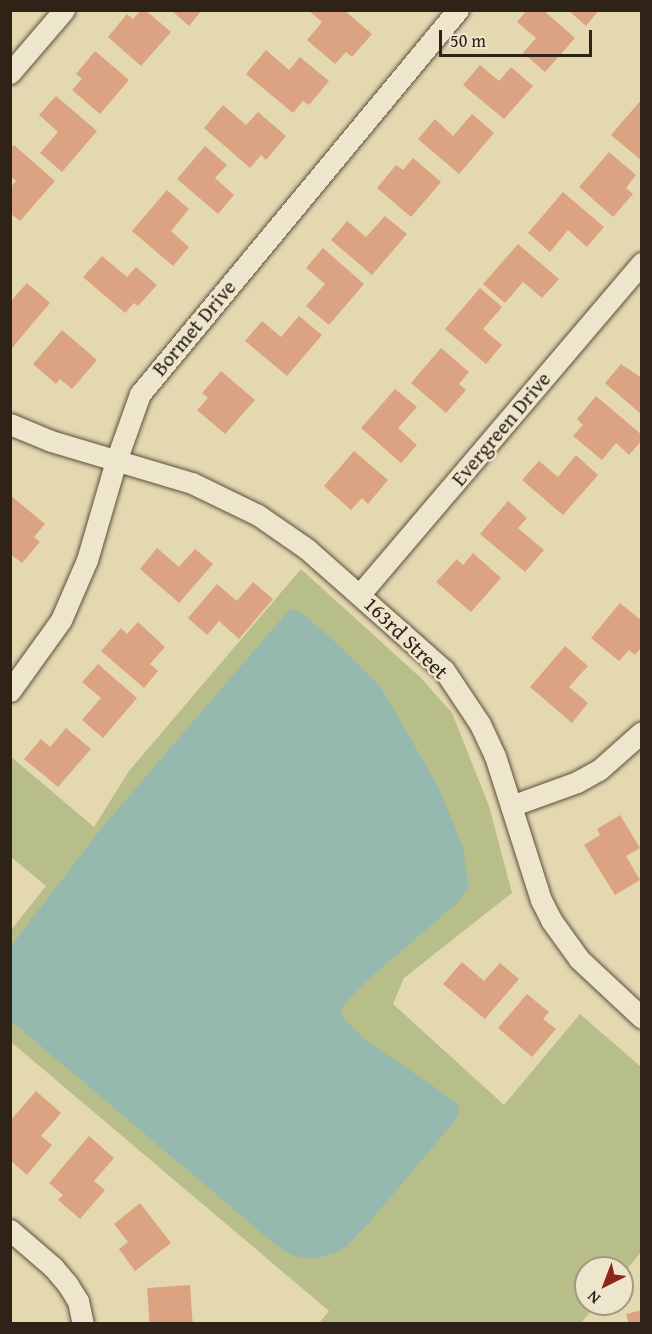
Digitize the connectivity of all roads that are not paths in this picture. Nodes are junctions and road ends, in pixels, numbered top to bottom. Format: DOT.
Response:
graph roads {
  1 [pos="64,10"];
  2 [pos="458,10"];
  3 [pos="10,73"];
  4 [pos="642,263"];
  5 [pos="10,424"];
  6 [pos="116,461"];
  7 [pos="360,594"];
  8 [pos="10,691"];
  9 [pos="642,732"];
  10 [pos="511,806"];
  11 [pos="642,1018"];
  12 [pos="10,1230"];
  13 [pos="83,1323"];
  1 -- 3 [label="street"];
  2 -- 6 [label="street, Bormet Drive"];
  4 -- 7 [label="street, Evergreen Drive"];
  5 -- 6 [label="street, 163rd Street"];
  6 -- 7 [label="street, 163rd Street"];
  6 -- 8 [label="street, Bormet Drive"];
  7 -- 10 [label="street, 163rd Street"];
  9 -- 10 [label="street"];
  10 -- 11 [label="street, 163rd Street"];
  12 -- 13 [label="street"];
}
